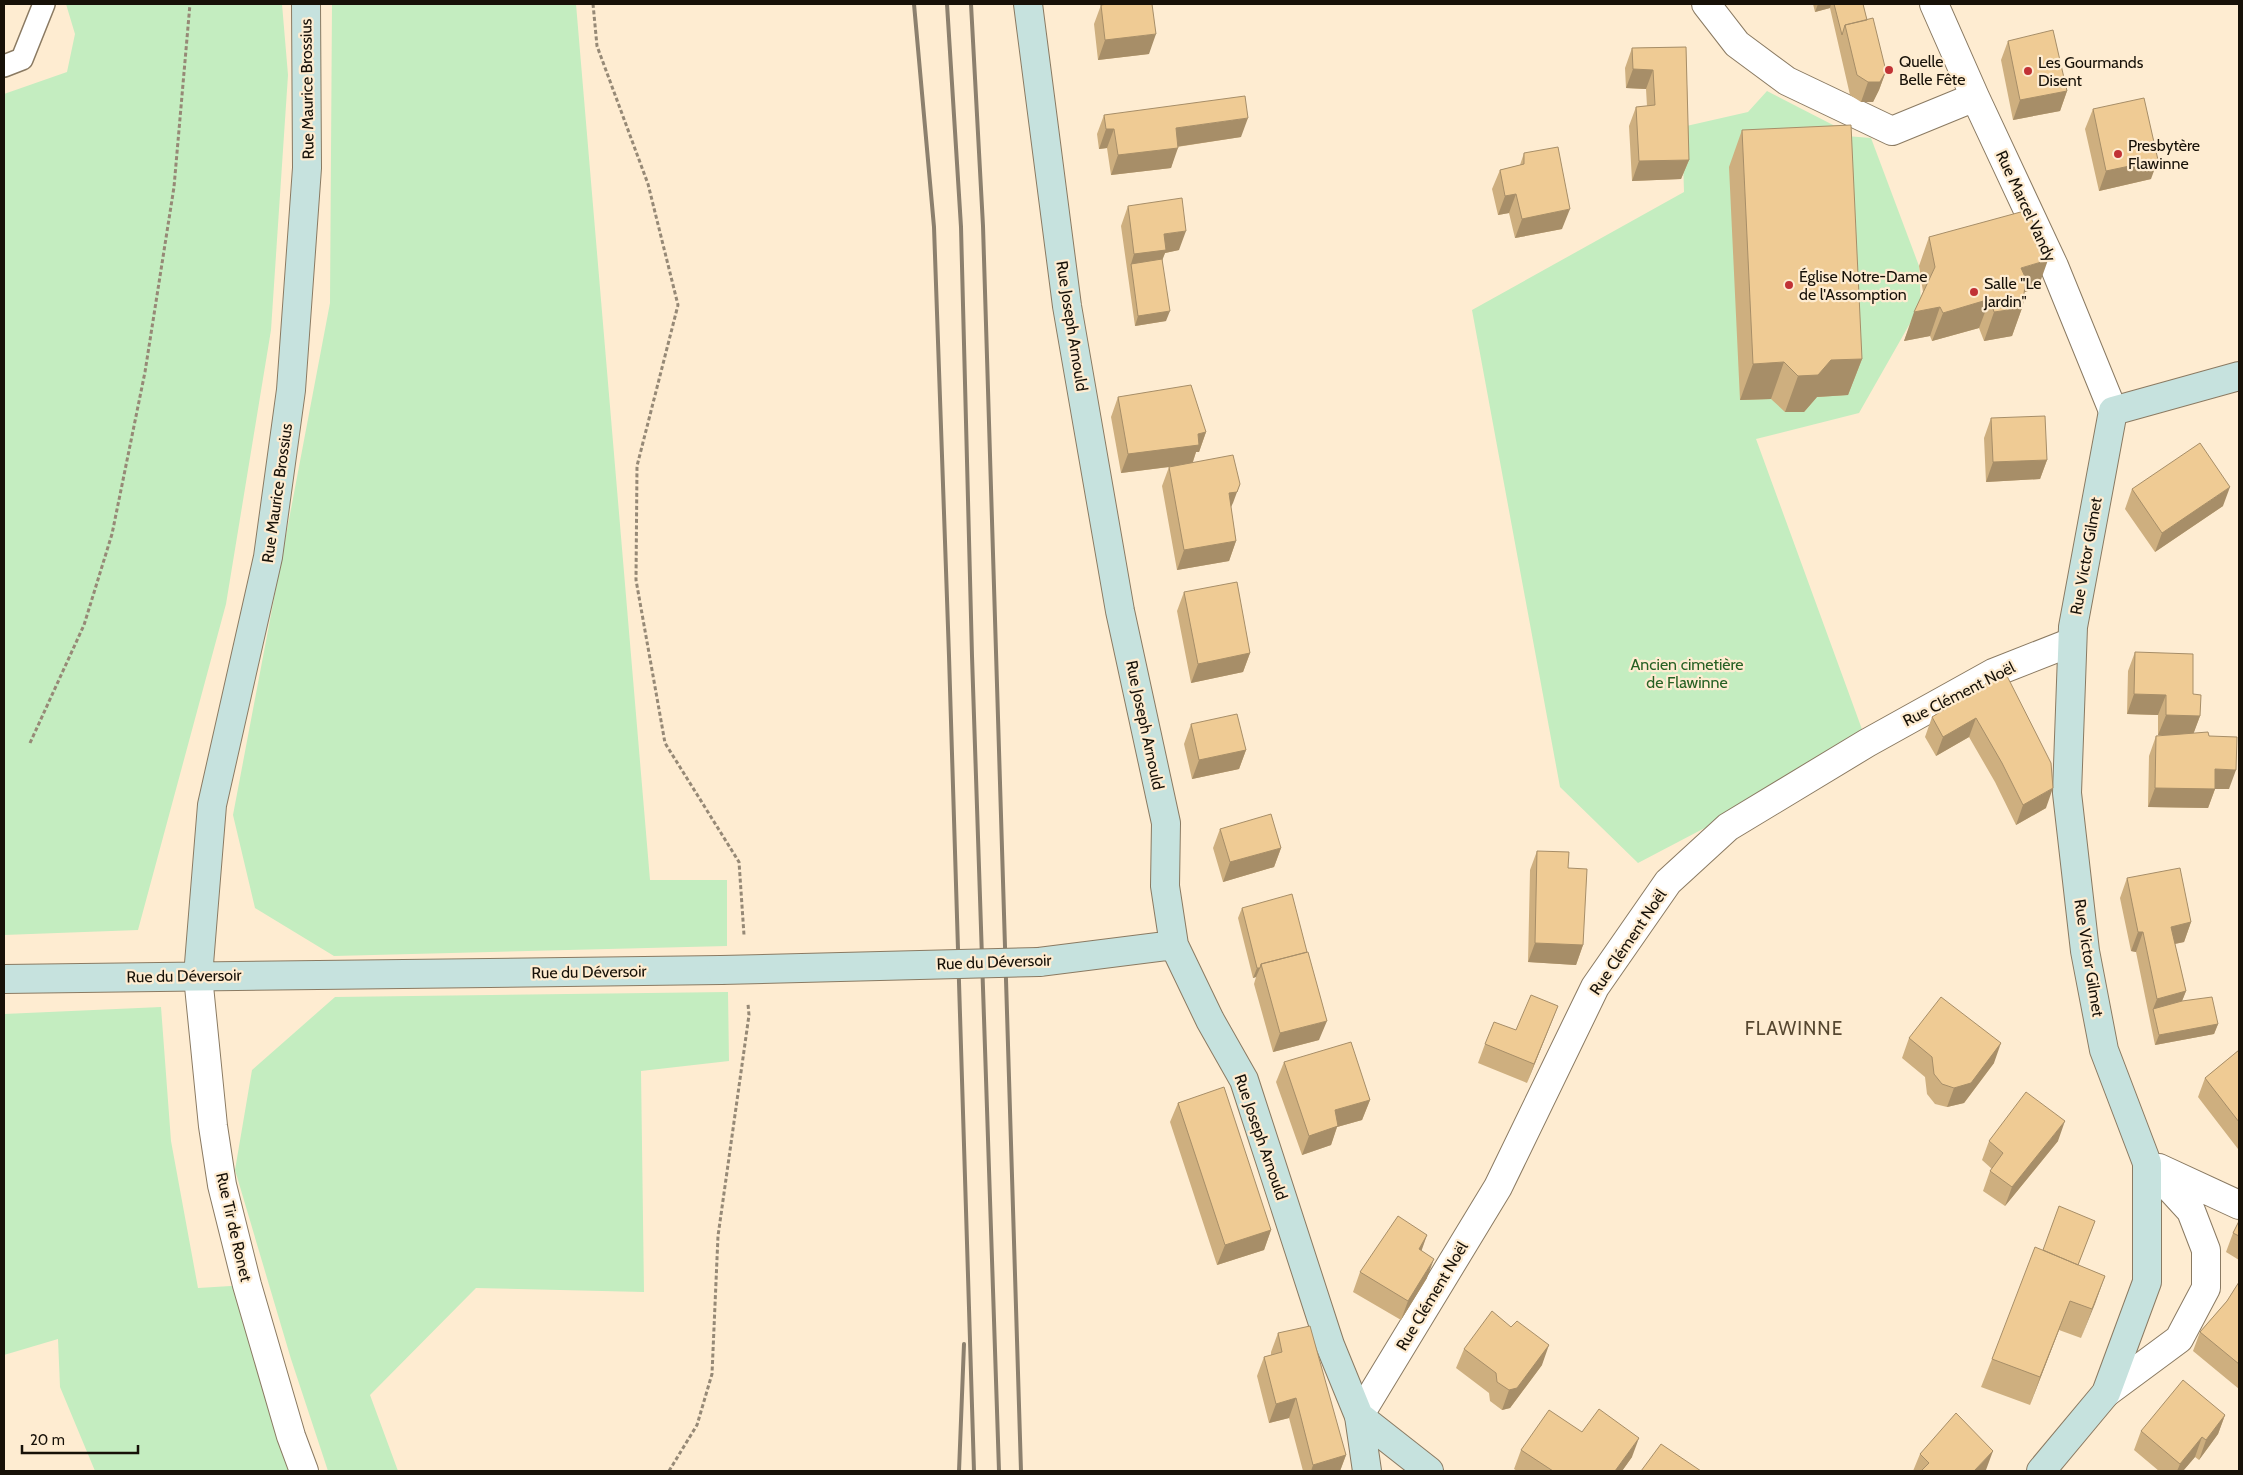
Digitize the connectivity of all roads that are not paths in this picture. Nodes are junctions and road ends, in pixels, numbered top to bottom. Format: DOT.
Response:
graph roads {
  1 [pos="44,4"];
  2 [pos="306,4"];
  3 [pos="1028,4"];
  4 [pos="1706,4"];
  5 [pos="1934,4"];
  6 [pos="4,66"];
  7 [pos="1975,97"];
  8 [pos="2239,376"];
  9 [pos="2113,411"];
  10 [pos="2072,642"];
  11 [pos="1174,946"];
  12 [pos="198,976"];
  13 [pos="4,979"];
  14 [pos="2147,1162"];
  15 [pos="2239,1205"];
  16 [pos="2106,1393"];
  17 [pos="1359,1416"];
  18 [pos="304,1471"];
  19 [pos="1367,1471"];
  20 [pos="1429,1471"];
  21 [pos="2041,1471"];
  1 -- 6 [label="lane"];
  2 -- 12 [label="street, Rue Maurice Brossius"];
  3 -- 11 [label="street, Rue Joseph Arnould"];
  4 -- 7 [label="street"];
  5 -- 7 [label="street, Rue Marcel Vandy"];
  7 -- 9 [label="street, Rue Marcel Vandy"];
  8 -- 9 [label="street"];
  9 -- 10 [label="street, Rue Victor Gilmet"];
  10 -- 14 [label="street, Rue Victor Gilmet"];
  10 -- 17 [label="street, Rue Clément Noël"];
  11 -- 12 [label="street, Rue du Déversoir, bridge"];
  11 -- 17 [label="street, Rue Joseph Arnould"];
  12 -- 13 [label="street, Rue du Déversoir"];
  12 -- 18 [label="street, Rue Tir de Ronet"];
  14 -- 15 [label="street"];
  14 -- 16 [label="street, Rue Victor Gilmet"];
  14 -- 16 [label="street"];
  16 -- 21 [label="street, Rue Victor Gilmet"];
  17 -- 19 [label="street, Rue Joseph Arnould"];
  17 -- 20 [label="street"];
}
